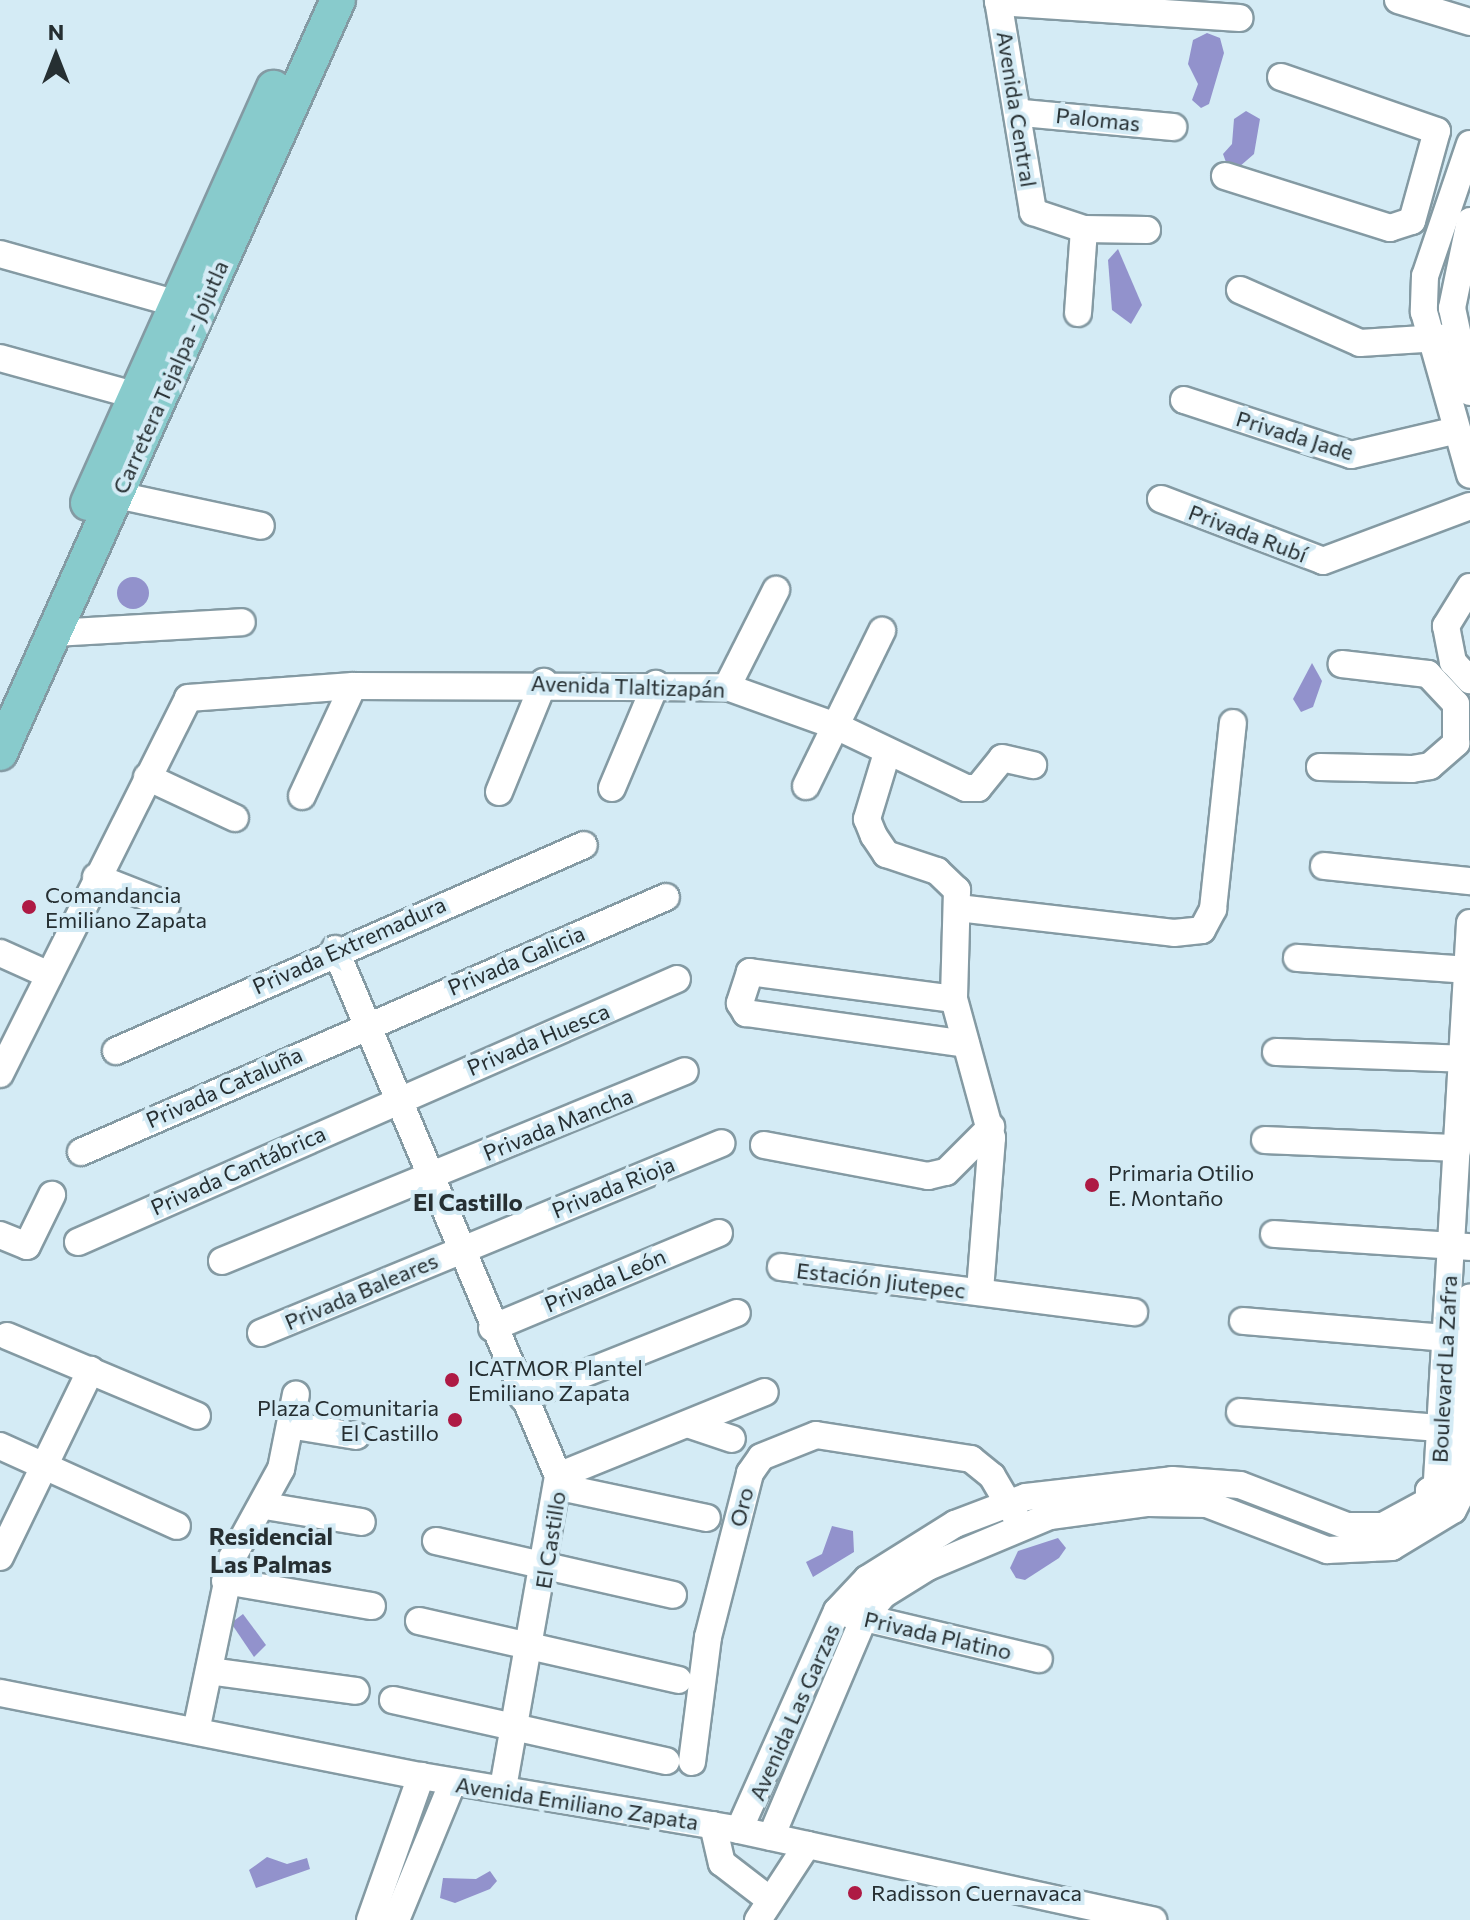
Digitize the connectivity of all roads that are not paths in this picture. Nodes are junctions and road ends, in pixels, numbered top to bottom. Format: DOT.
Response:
graph roads {
  1 [pos="314,0"];
  2 [pos="338,0"];
  3 [pos="1398,0"];
  4 [pos="998,1"];
  5 [pos="1239,18"];
  6 [pos="1470,22"];
  7 [pos="1281,77"];
  8 [pos="1022,113"];
  9 [pos="1173,127"];
  10 [pos="1470,144"];
  11 [pos="1225,176"];
  12 [pos="1428,181"];
  13 [pos="1454,191"];
  14 [pos="1470,221"];
  15 [pos="1084,229"];
  16 [pos="1147,230"];
  17 [pos="0,254"];
  18 [pos="1240,290"];
  19 [pos="174,303"];
  20 [pos="1078,313"];
  21 [pos="1442,340"];
  22 [pos="0,358"];
  23 [pos="1470,392"];
  24 [pos="134,395"];
  25 [pos="1184,400"];
  26 [pos="1453,431"];
  27 [pos="1470,475"];
  28 [pos="117,495"];
  29 [pos="1161,499"];
  30 [pos="1470,506"];
  31 [pos="261,526"];
  32 [pos="1470,587"];
  33 [pos="776,590"];
  34 [pos="242,622"];
  35 [pos="882,631"];
  36 [pos="54,633"];
  37 [pos="1342,664"];
  38 [pos="1470,680"];
  39 [pos="544,682"];
  40 [pos="656,684"];
  41 [pos="353,686"];
  42 [pos="727,687"];
  43 [pos="0,699"];
  44 [pos="1233,723"];
  45 [pos="836,726"];
  46 [pos="1464,728"];
  47 [pos="0,753"];
  48 [pos="887,753"];
  49 [pos="1033,765"];
  50 [pos="1320,767"];
  51 [pos="147,777"];
  52 [pos="806,786"];
  53 [pos="612,788"];
  54 [pos="499,792"];
  55 [pos="302,796"];
  56 [pos="235,818"];
  57 [pos="584,845"];
  58 [pos="1324,866"];
  59 [pos="96,877"];
  60 [pos="1470,881"];
  61 [pos="666,897"];
  62 [pos="167,905"];
  63 [pos="958,908"];
  64 [pos="1470,923"];
  65 [pos="335,949"];
  66 [pos="0,953"];
  67 [pos="1297,958"];
  68 [pos="1467,970"];
  69 [pos="49,975"];
  70 [pos="677,979"];
  71 [pos="954,999"];
  72 [pos="367,1023"];
  73 [pos="966,1044"];
  74 [pos="116,1051"];
  75 [pos="1276,1052"];
  76 [pos="1467,1059"];
  77 [pos="685,1071"];
  78 [pos="0,1074"];
  79 [pos="399,1098"];
  80 [pos="991,1127"];
  81 [pos="1265,1140"];
  82 [pos="721,1143"];
  83 [pos="764,1145"];
  84 [pos="1458,1148"];
  85 [pos="81,1152"];
  86 [pos="431,1176"];
  87 [pos="52,1195"];
  88 [pos="719,1233"];
  89 [pos="1274,1234"];
  90 [pos="0,1235"];
  91 [pos="78,1242"];
  92 [pos="1461,1246"];
  93 [pos="460,1249"];
  94 [pos="222,1261"];
  95 [pos="781,1267"];
  96 [pos="980,1292"];
  97 [pos="1470,1297"];
  98 [pos="1134,1312"];
  99 [pos="737,1313"];
  100 [pos="1243,1321"];
  101 [pos="492,1328"];
  102 [pos="261,1333"];
  103 [pos="7,1336"];
  104 [pos="1460,1338"];
  105 [pos="91,1370"];
  106 [pos="765,1392"];
  107 [pos="296,1394"];
  108 [pos="523,1398"];
  109 [pos="1240,1412"];
  110 [pos="197,1416"];
  111 [pos="690,1425"];
  112 [pos="295,1426"];
  113 [pos="1441,1428"];
  114 [pos="356,1436"];
  115 [pos="732,1439"];
  116 [pos="0,1446"];
  117 [pos="44,1466"];
  118 [pos="559,1482"];
  119 [pos="1453,1494"];
  120 [pos="265,1506"];
  121 [pos="1014,1514"];
  122 [pos="707,1518"];
  123 [pos="362,1522"];
  124 [pos="177,1526"];
  125 [pos="436,1541"];
  126 [pos="0,1557"];
  127 [pos="546,1570"];
  128 [pos="225,1581"];
  129 [pos="673,1595"];
  130 [pos="372,1606"];
  131 [pos="837,1611"];
  132 [pos="864,1618"];
  133 [pos="419,1621"];
  134 [pos="530,1650"];
  135 [pos="1039,1659"];
  136 [pos="209,1671"];
  137 [pos="678,1680"];
  138 [pos="356,1691"];
  139 [pos="0,1693"];
  140 [pos="393,1700"];
  141 [pos="515,1730"];
  142 [pos="196,1731"];
  143 [pos="666,1761"];
  144 [pos="692,1762"];
  145 [pos="421,1776"];
  146 [pos="453,1782"];
  147 [pos="503,1789"];
  148 [pos="775,1793"];
  149 [pos="412,1805"];
  150 [pos="438,1812"];
  151 [pos="726,1828"];
  152 [pos="771,1837"];
  153 [pos="807,1845"];
  154 [pos="764,1910"];
  155 [pos="389,1917"];
  156 [pos="1153,1920"];
  1 -- 19 [label="main road, Carretera Tejalpa - Jojutla"];
  2 -- 28 [label="main road, Carretera Tejalpa - Jojutla"];
  3 -- 6 [label="street"];
  4 -- 5 [label="street"];
  4 -- 8 [label="street, Avenida Central"];
  7 -- 12 [label="street"];
  8 -- 9 [label="street, Palomas"];
  8 -- 15 [label="street, Avenida Central"];
  10 -- 13 [label="street"];
  11 -- 12 [label="street"];
  12 -- 13 [label="street"];
  13 -- 21 [label="street"];
  14 -- 21 [label="street"];
  15 -- 16 [label="street, Avenida Central"];
  15 -- 20 [label="street"];
  17 -- 19 [label="street"];
  18 -- 21 [label="street"];
  19 -- 24 [label="main road, Carretera Tejalpa - Jojutla"];
  21 -- 23 [label="street"];
  21 -- 26 [label="street"];
  22 -- 24 [label="street"];
  24 -- 43 [label="main road, Carretera Tejalpa - Jojutla"];
  25 -- 26 [label="street, Privada Jade"];
  26 -- 27 [label="street"];
  28 -- 31 [label="street"];
  28 -- 36 [label="main road, Carretera Tejalpa - Jojutla"];
  29 -- 30 [label="street, Privada Rubí"];
  32 -- 38 [label="street"];
  33 -- 42 [label="street"];
  34 -- 36 [label="street"];
  35 -- 45 [label="street"];
  36 -- 47 [label="main road, Carretera Tejalpa - Jojutla"];
  37 -- 46 [label="street"];
  39 -- 40 [label="street, Avenida Tlaltizapán"];
  39 -- 41 [label="street, Avenida Tlaltizapán"];
  39 -- 54 [label="street"];
  40 -- 42 [label="street, Avenida Tlaltizapán"];
  40 -- 53 [label="street"];
  41 -- 51 [label="street, Avenida Tlaltizapán"];
  41 -- 55 [label="street"];
  42 -- 45 [label="street, Avenida Tlaltizapán"];
  44 -- 63 [label="street"];
  45 -- 48 [label="street, Avenida Tlaltizapán"];
  45 -- 52 [label="street"];
  46 -- 50 [label="street"];
  48 -- 49 [label="street, Avenida Tlaltizapán"];
  48 -- 63 [label="street, Estación Jiutepec"];
  51 -- 56 [label="street"];
  51 -- 59 [label="street"];
  57 -- 65 [label="street, Privada Extremadura"];
  58 -- 60 [label="street"];
  59 -- 62 [label="street"];
  59 -- 69 [label="street"];
  61 -- 72 [label="street, Privada Galicia"];
  63 -- 71 [label="street, Estación Jiutepec"];
  64 -- 68 [label="street, Boulevard La Zafra"];
  65 -- 72 [label="street, El Castillo"];
  65 -- 74 [label="street, Privada Extremadura"];
  66 -- 69 [label="street"];
  67 -- 68 [label="street"];
  68 -- 76 [label="street, Boulevard La Zafra"];
  69 -- 78 [label="street"];
  70 -- 79 [label="street, Privada Huesca"];
  71 -- 73 [label="street, Estación Jiutepec"];
  71 -- 73 [label="street"];
  72 -- 79 [label="street, El Castillo"];
  72 -- 85 [label="street, Privada Cataluña"];
  73 -- 80 [label="street, Estación Jiutepec"];
  75 -- 76 [label="street"];
  76 -- 84 [label="street, Boulevard La Zafra"];
  77 -- 86 [label="street, Privada Mancha"];
  79 -- 86 [label="street, El Castillo"];
  79 -- 91 [label="street, Privada Cantábrica"];
  80 -- 83 [label="street"];
  80 -- 96 [label="street, Estación Jiutepec"];
  81 -- 84 [label="street"];
  82 -- 93 [label="street, Privada Rioja"];
  84 -- 92 [label="street, Boulevard La Zafra"];
  86 -- 93 [label="street, El Castillo"];
  86 -- 94 [label="street, Privada Mancha"];
  87 -- 90 [label="street"];
  88 -- 101 [label="street, Privada León"];
  89 -- 92 [label="street"];
  92 -- 104 [label="street, Boulevard La Zafra"];
  93 -- 101 [label="street, El Castillo"];
  93 -- 102 [label="street, Privada Baleares"];
  95 -- 96 [label="street, Estación Jiutepec"];
  96 -- 98 [label="street, Estación Jiutepec"];
  97 -- 104 [label="street, Boulevard La Zafra"];
  99 -- 108 [label="street"];
  100 -- 104 [label="street"];
  101 -- 108 [label="street, El Castillo"];
  103 -- 105 [label="street"];
  104 -- 113 [label="street, Boulevard La Zafra"];
  104 -- 119 [label="street, Boulevard La Zafra"];
  105 -- 110 [label="street"];
  105 -- 117 [label="street"];
  106 -- 111 [label="street"];
  107 -- 112 [label="street"];
  108 -- 118 [label="street, El Castillo"];
  109 -- 113 [label="street"];
  111 -- 115 [label="street"];
  111 -- 118 [label="street"];
  112 -- 114 [label="street"];
  112 -- 120 [label="street"];
  113 -- 119 [label="street, Boulevard La Zafra"];
  116 -- 117 [label="street"];
  117 -- 124 [label="street"];
  117 -- 126 [label="street"];
  118 -- 122 [label="street"];
  118 -- 127 [label="street, El Castillo"];
  119 -- 121 [label="street, Avenida Las Garzas"];
  120 -- 123 [label="street"];
  120 -- 128 [label="street"];
  121 -- 131 [label="street, Avenida Las Garzas"];
  121 -- 132 [label="street, Avenida Las Garzas"];
  121 -- 144 [label="street, Oro"];
  125 -- 127 [label="street"];
  127 -- 129 [label="street"];
  127 -- 134 [label="street, El Castillo"];
  128 -- 130 [label="street"];
  128 -- 136 [label="street"];
  131 -- 132 [label="street, Privada Platino"];
  131 -- 148 [label="street, Avenida Las Garzas"];
  132 -- 135 [label="street, Privada Platino"];
  132 -- 148 [label="street, Avenida Las Garzas"];
  133 -- 134 [label="street"];
  134 -- 137 [label="street"];
  134 -- 141 [label="street, El Castillo"];
  136 -- 138 [label="street"];
  136 -- 142 [label="street"];
  139 -- 142 [label="street, Avenida Emiliano Zapata"];
  140 -- 141 [label="street"];
  141 -- 143 [label="street"];
  141 -- 147 [label="street, El Castillo"];
  142 -- 145 [label="street, Avenida Emiliano Zapata"];
  145 -- 146 [label="street, Avenida Emiliano Zapata"];
  145 -- 149 [label="street"];
  146 -- 147 [label="street, Avenida Emiliano Zapata"];
  146 -- 150 [label="street"];
  147 -- 151 [label="street, Avenida Emiliano Zapata"];
  148 -- 151 [label="street, Avenida Las Garzas"];
  148 -- 152 [label="street, Avenida Las Garzas"];
  149 -- 150 [label="street"];
  149 -- 155 [label="street"];
  150 -- 155 [label="street"];
  151 -- 152 [label="street, Avenida Emiliano Zapata"];
  151 -- 154 [label="street"];
  152 -- 153 [label="street, Avenida Emiliano Zapata"];
  153 -- 154 [label="street"];
  153 -- 156 [label="street, Avenida Emiliano Zapata"];
}
